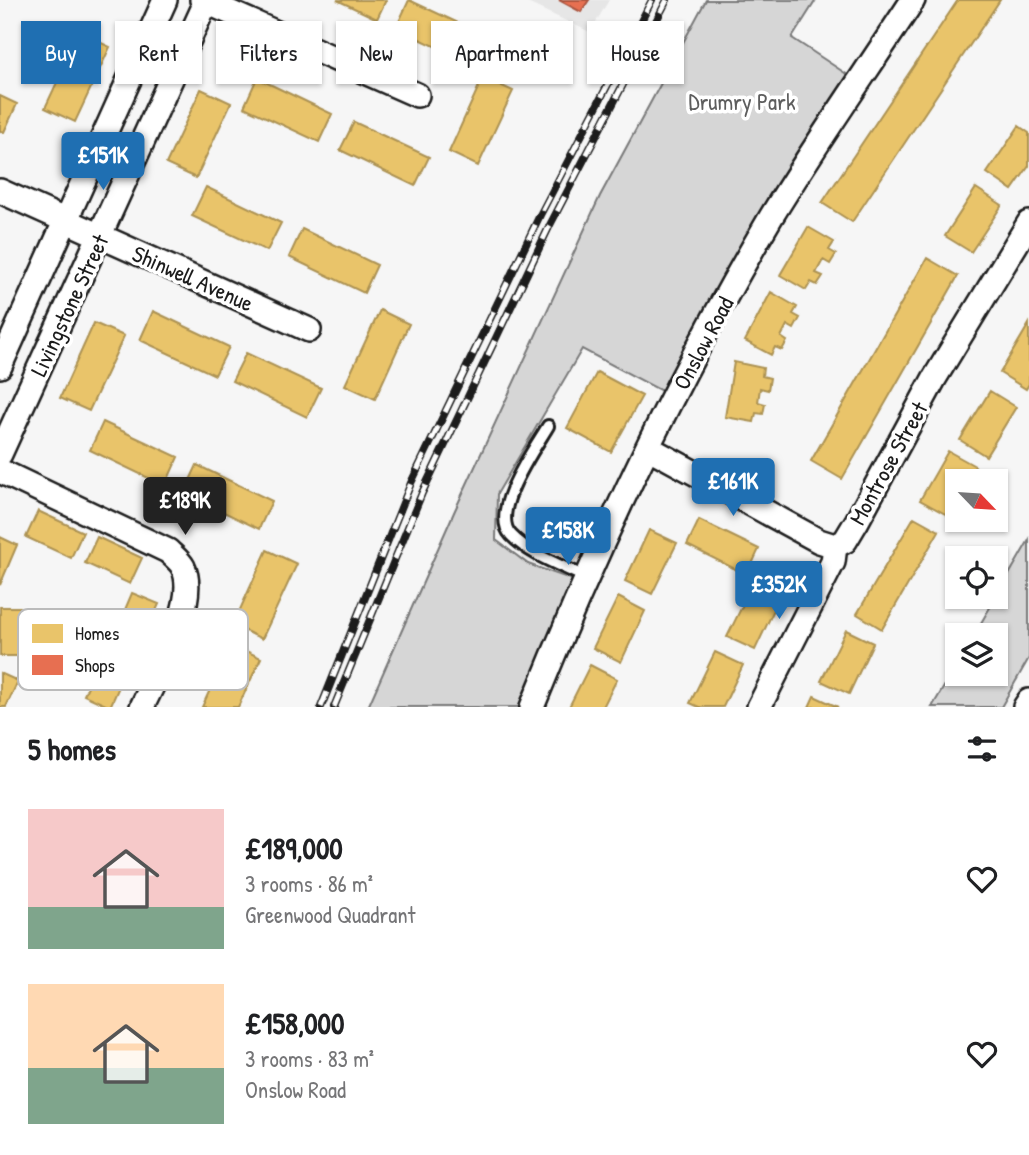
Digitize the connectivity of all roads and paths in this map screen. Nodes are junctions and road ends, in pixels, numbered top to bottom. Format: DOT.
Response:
graph roads {
  1 [pos="165,0"];
  2 [pos="913,0"];
  3 [pos="205,1"];
  4 [pos="416,95"];
  5 [pos="0,191"];
  6 [pos="66,220"];
  7 [pos="1029,223"];
  8 [pos="101,237"];
  9 [pos="309,330"];
  10 [pos="0,366"];
  11 [pos="548,426"];
  12 [pos="649,447"];
  13 [pos="0,454"];
  14 [pos="0,471"];
  15 [pos="835,546"];
  16 [pos="587,578"];
  17 [pos="184,609"];
  18 [pos="149,690"];
  19 [pos="1029,701"];
  20 [pos="142,707"];
  21 [pos="532,707"];
  22 [pos="760,707"];
  23 [pos="1025,707"];
  1 -- 6 [label="street, Livingstone Street"];
  2 -- 12 [label="street, Onslow Road"];
  3 -- 4 [label="street"];
  3 -- 8 [label="street, Livingstone Street"];
  5 -- 6 [label="street, Shinwell Avenue"];
  6 -- 8 [label="street, Shinwell Avenue"];
  6 -- 10 [label="street, Livingstone Street"];
  7 -- 15 [label="street, Montrose Street"];
  8 -- 9 [label="street, Shinwell Avenue"];
  8 -- 13 [label="street, Livingstone Street"];
  11 -- 16 [label="lane"];
  12 -- 15 [label="street"];
  12 -- 16 [label="street, Onslow Road"];
  14 -- 17 [label="street"];
  15 -- 22 [label="street, Montrose Street"];
  16 -- 21 [label="street, Onslow Road"];
  18 -- 20 [label="street"];
  19 -- 23 [label="street"];
}
